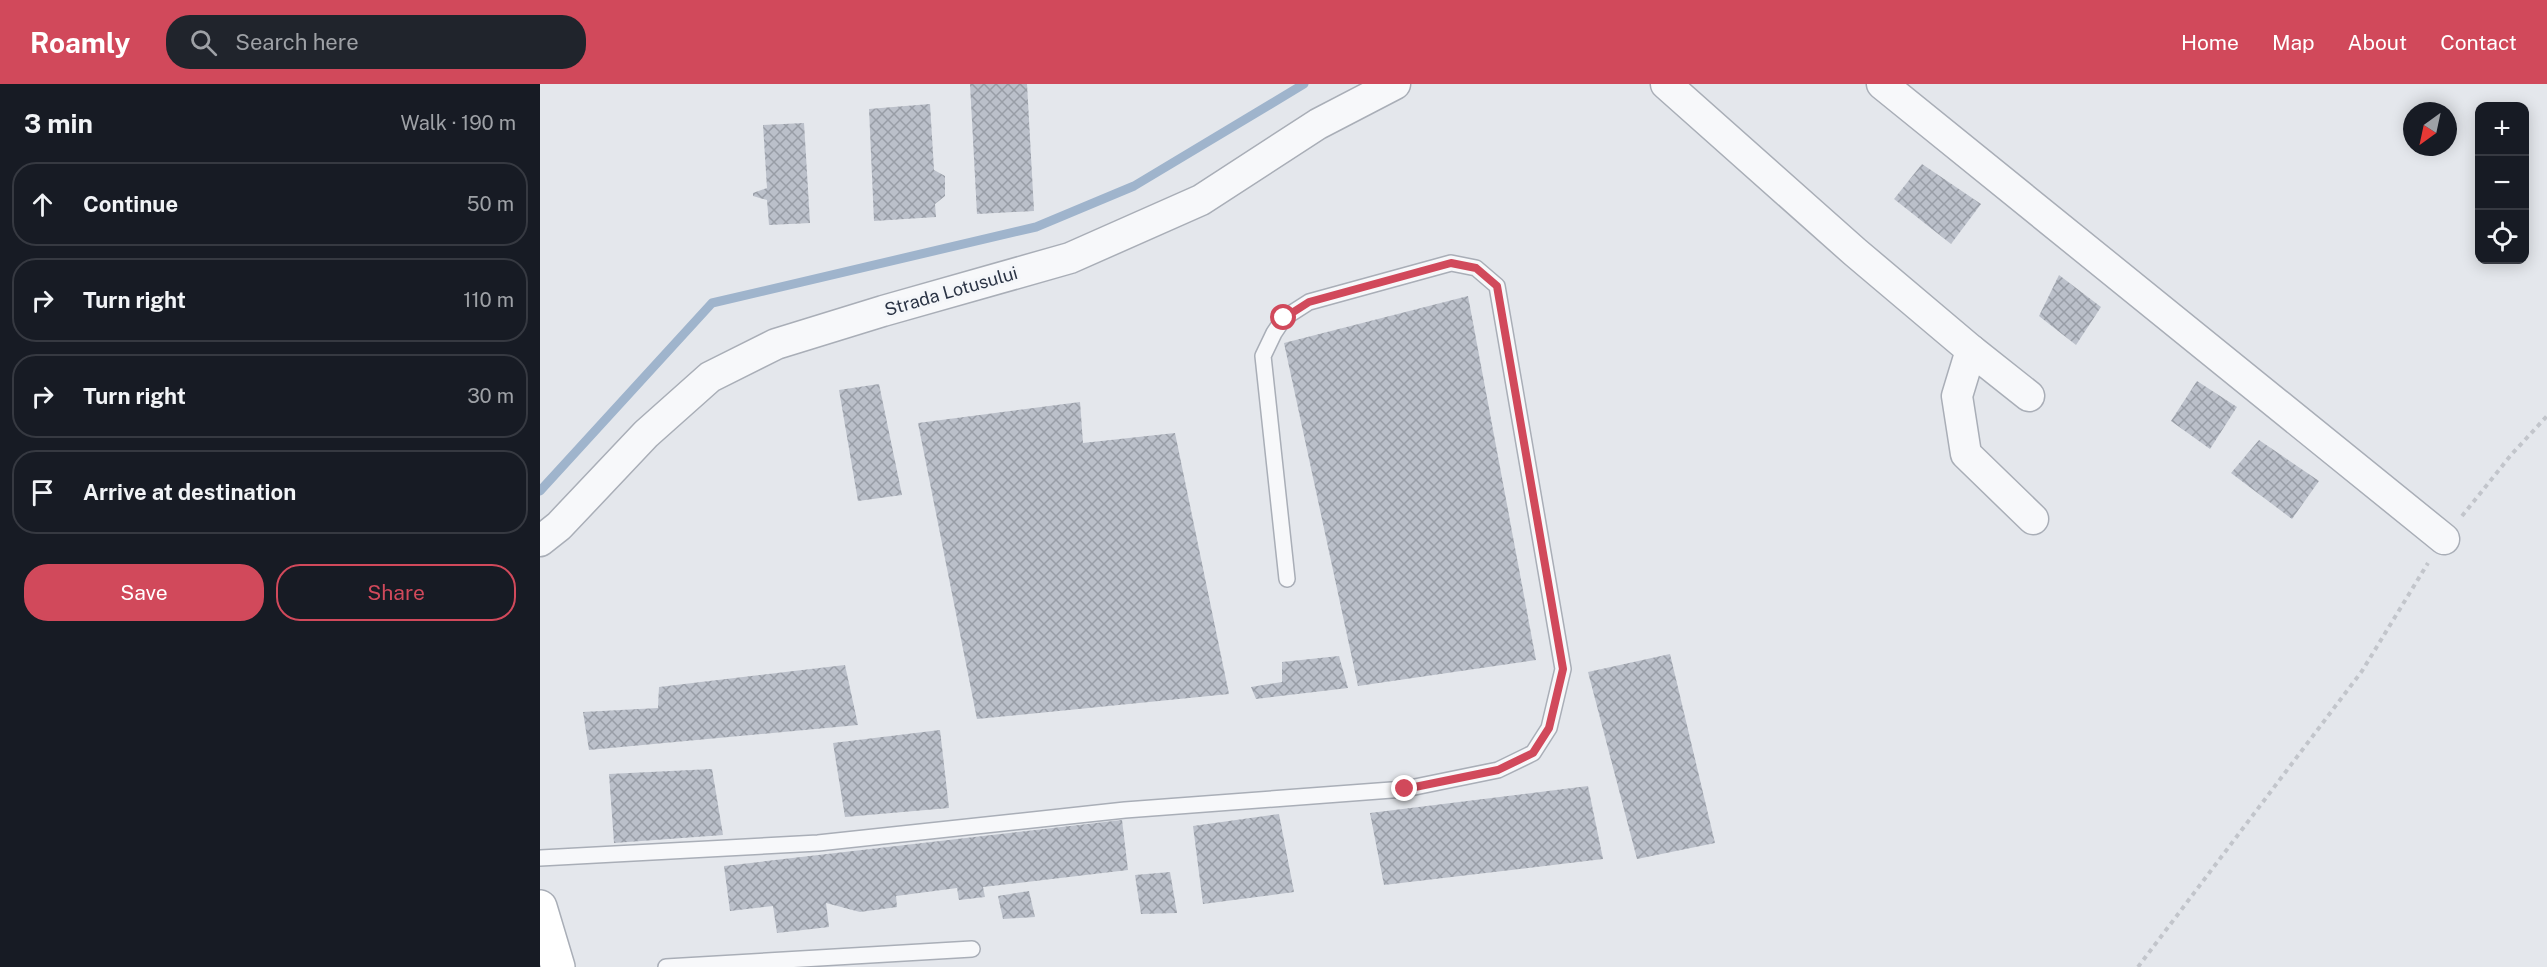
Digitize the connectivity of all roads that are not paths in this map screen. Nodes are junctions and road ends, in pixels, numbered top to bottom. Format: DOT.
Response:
graph roads {
  1 [pos="1395,84"];
  2 [pos="1666,84"];
  3 [pos="1882,84"];
  4 [pos="1971,350"];
  5 [pos="2029,396"];
  6 [pos="2033,519"];
  7 [pos="2444,539"];
  8 [pos="540,541"];
  9 [pos="1287,579"];
  10 [pos="540,858"];
  11 [pos="540,907"];
  12 [pos="972,949"];
  13 [pos="558,967"];
  14 [pos="666,967"];
  1 -- 8 [label="street, Strada Lotusului"];
  2 -- 4 [label="street"];
  3 -- 7 [label="street"];
  4 -- 5 [label="street"];
  4 -- 6 [label="street"];
  9 -- 10 [label="lane"];
  11 -- 13 [label="main road"];
  12 -- 14 [label="lane"];
}
